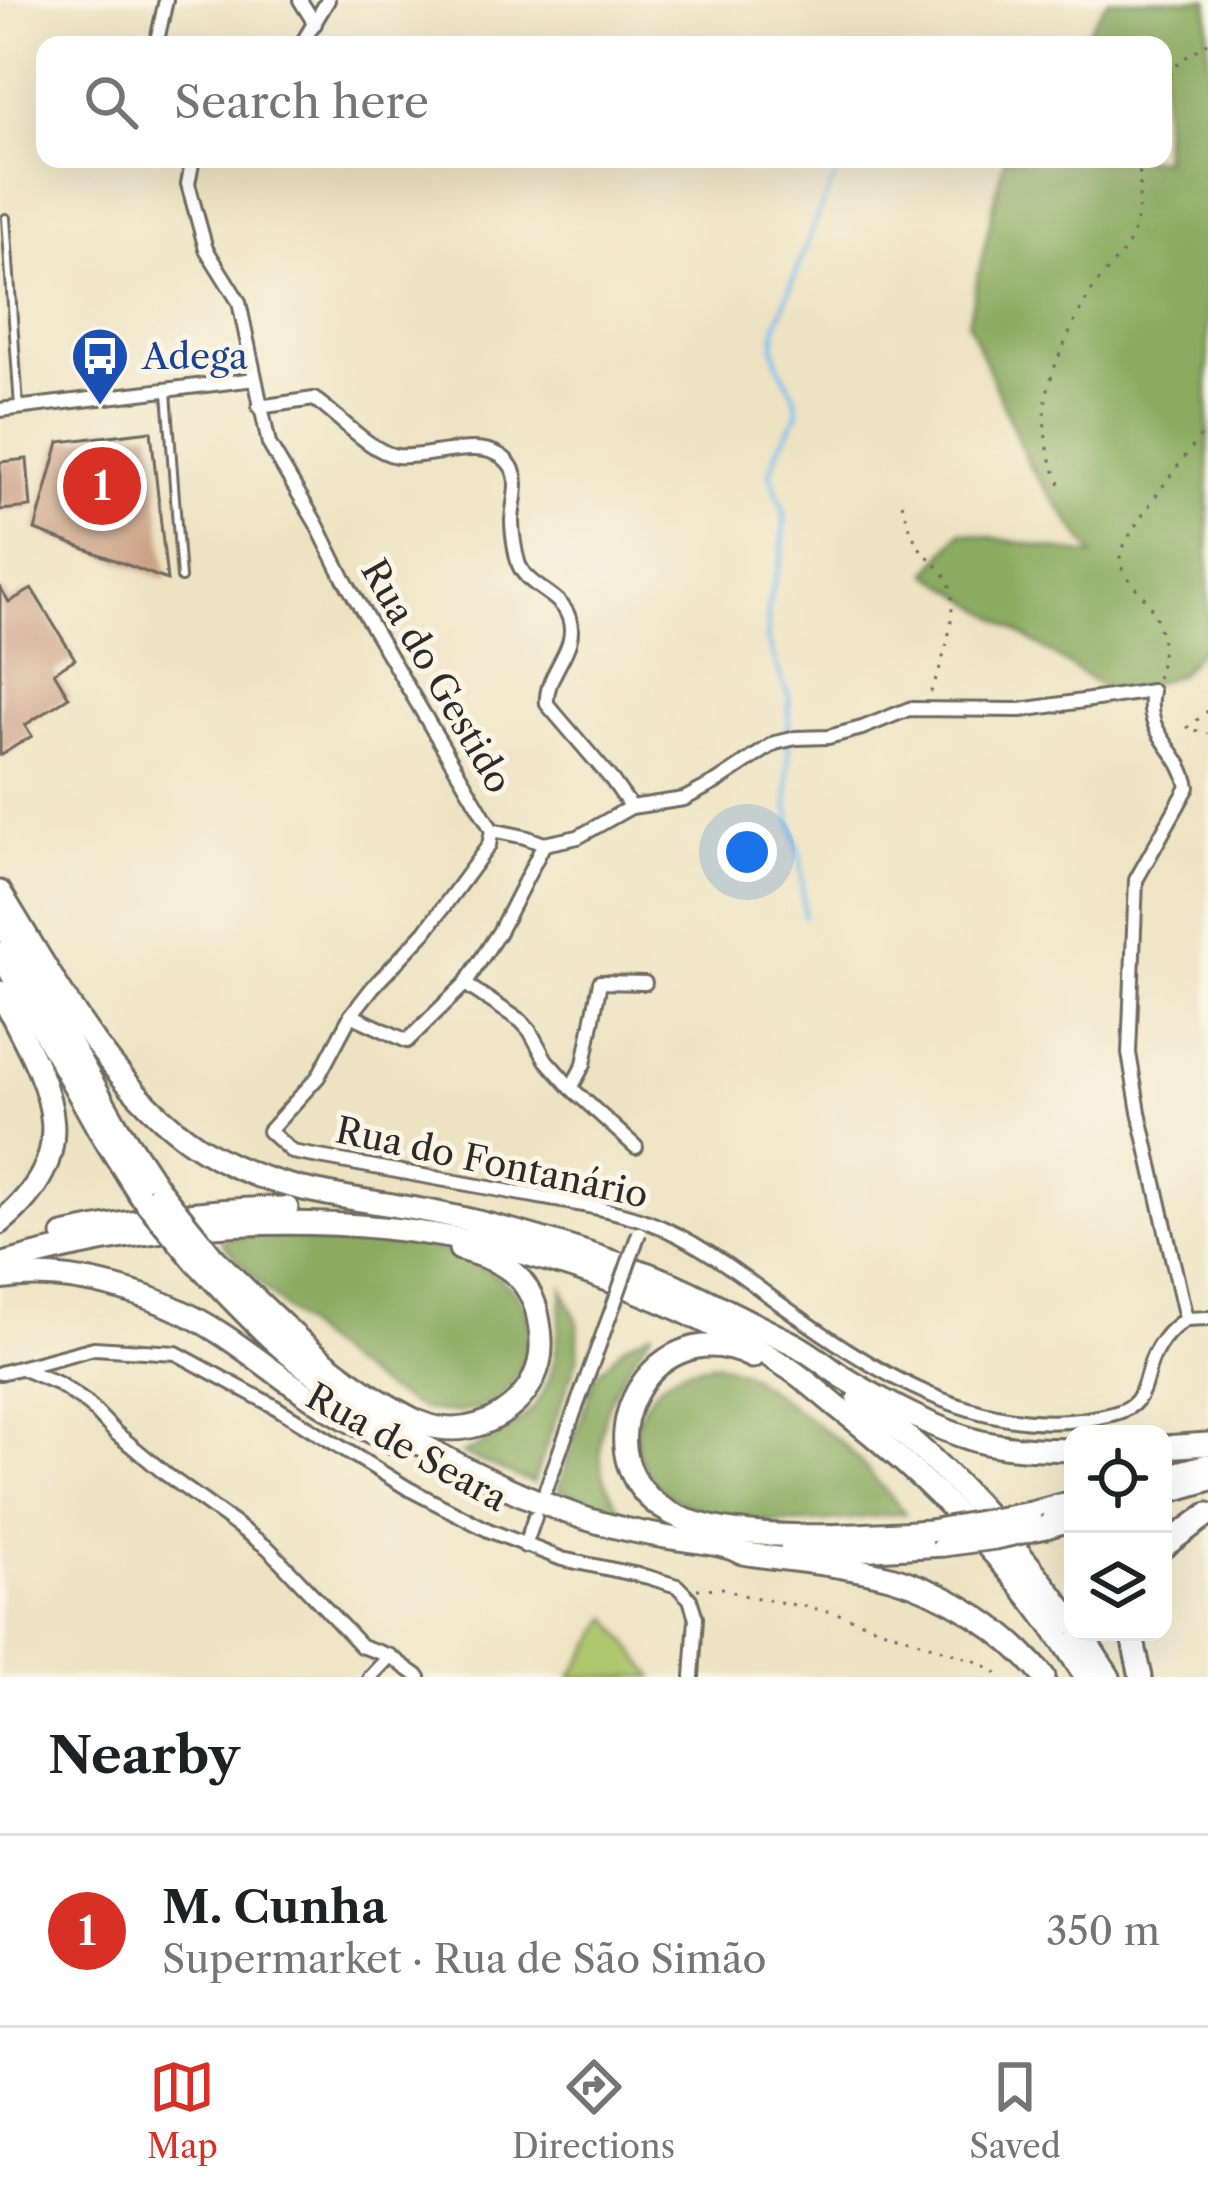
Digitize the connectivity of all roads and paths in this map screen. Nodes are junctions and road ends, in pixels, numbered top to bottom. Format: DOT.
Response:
graph roads {
  1 [pos="166,0"];
  2 [pos="300,0"];
  3 [pos="328,0"];
  4 [pos="315,24"];
  5 [pos="158,36"];
  6 [pos="308,36"];
  7 [pos="1208,43"];
  8 [pos="1172,72"];
  9 [pos="191,168"];
  10 [pos="1140,168"];
  11 [pos="6,218"];
  12 [pos="255,379"];
  13 [pos="167,392"];
  14 [pos="259,406"];
  15 [pos="19,407"];
  16 [pos="0,410"];
  17 [pos="1208,425"];
  18 [pos="1060,484"];
  19 [pos="902,503"];
  20 [pos="182,578"];
  21 [pos="1152,691"];
  22 [pos="918,709"];
  23 [pos="1208,711"];
  24 [pos="1208,734"];
  25 [pos="631,807"];
  26 [pos="492,830"];
  27 [pos="544,844"];
  28 [pos="0,892"];
  29 [pos="0,920"];
  30 [pos="0,953"];
  31 [pos="645,983"];
  32 [pos="466,984"];
  33 [pos="0,992"];
  34 [pos="352,1016"];
  35 [pos="571,1088"];
  36 [pos="636,1147"];
  37 [pos="150,1193"];
  38 [pos="461,1220"];
  39 [pos="0,1223"];
  40 [pos="640,1226"];
  41 [pos="434,1233"];
  42 [pos="0,1252"];
  43 [pos="205,1260"];
  44 [pos="0,1265"];
  45 [pos="0,1279"];
  46 [pos="1208,1318"];
  47 [pos="1186,1319"];
  48 [pos="777,1338"];
  49 [pos="20,1368"];
  50 [pos="0,1373"];
  51 [pos="802,1379"];
  52 [pos="1208,1444"];
  53 [pos="1172,1446"];
  54 [pos="1064,1450"];
  55 [pos="1208,1465"];
  56 [pos="1172,1475"];
  57 [pos="1208,1480"];
  58 [pos="1172,1490"];
  59 [pos="542,1504"];
  60 [pos="1064,1507"];
  61 [pos="1208,1514"];
  62 [pos="1064,1519"];
  63 [pos="1038,1520"];
  64 [pos="937,1538"];
  65 [pos="1172,1540"];
  66 [pos="525,1546"];
  67 [pos="732,1548"];
  68 [pos="684,1594"];
  69 [pos="1064,1611"];
  70 [pos="1086,1641"];
  71 [pos="1133,1641"];
  72 [pos="390,1656"];
  73 [pos="370,1677"];
  74 [pos="419,1677"];
  75 [pos="692,1677"];
  76 [pos="1004,1677"];
  77 [pos="1044,1677"];
  78 [pos="1086,1677"];
  79 [pos="1109,1677"];
  80 [pos="1141,1677"];
  1 -- 5 [label="street"];
  2 -- 4 [label="street"];
  3 -- 4 [label="street"];
  4 -- 6 [label="street"];
  7 -- 8 [label="path"];
  9 -- 12 [label="street, Rua do Gestido"];
  10 -- 18 [label="path"];
  11 -- 15 [label="lane"];
  12 -- 13 [label="street"];
  12 -- 14 [label="street, Rua do Gestido"];
  13 -- 15 [label="street"];
  13 -- 20 [label="lane"];
  14 -- 25 [label="street"];
  14 -- 26 [label="street, Rua do Gestido"];
  15 -- 16 [label="street"];
  17 -- 21 [label="path"];
  19 -- 22 [label="path"];
  21 -- 22 [label="street"];
  21 -- 47 [label="street"];
  22 -- 25 [label="street"];
  23 -- 24 [label="path"];
  25 -- 27 [label="street"];
  26 -- 27 [label="street, Rua do Gestido"];
  26 -- 34 [label="street, Rua do Fontanário"];
  27 -- 32 [label="street"];
  28 -- 38 [label="main road"];
  29 -- 37 [label="main road"];
  30 -- 37 [label="main road"];
  31 -- 35 [label="street"];
  32 -- 34 [label="street"];
  32 -- 35 [label="street"];
  33 -- 39 [label="main road"];
  34 -- 40 [label="street, Rua do Fontanário"];
  35 -- 36 [label="street"];
  37 -- 43 [label="main road, bridge"];
  38 -- 42 [label="main road"];
  38 -- 48 [label="main road"];
  40 -- 47 [label="street, Rua do Fontanário"];
  40 -- 59 [label="street, bridge"];
  41 -- 43 [label="main road"];
  41 -- 44 [label="main road"];
  41 -- 51 [label="main road"];
  43 -- 59 [label="main road"];
  45 -- 59 [label="main road"];
  46 -- 47 [label="street"];
  48 -- 54 [label="main road"];
  48 -- 69 [label="main road"];
  49 -- 50 [label="street, Rua de Seara"];
  49 -- 66 [label="street, Rua de Seara"];
  49 -- 72 [label="street"];
  51 -- 64 [label="main road"];
  51 -- 78 [label="main road"];
  52 -- 53 [label="main road"];
  55 -- 56 [label="main road"];
  57 -- 58 [label="main road"];
  59 -- 66 [label="street"];
  59 -- 67 [label="main road"];
  60 -- 63 [label="main road"];
  61 -- 65 [label="main road"];
  62 -- 63 [label="main road"];
  63 -- 64 [label="main road, bridge"];
  64 -- 67 [label="main road"];
  66 -- 68 [label="street, Rua de Seara"];
  67 -- 77 [label="main road"];
  68 -- 75 [label="street"];
  68 -- 76 [label="path"];
  70 -- 79 [label="main road"];
  71 -- 80 [label="main road"];
  72 -- 73 [label="street"];
  72 -- 74 [label="street"];
}
